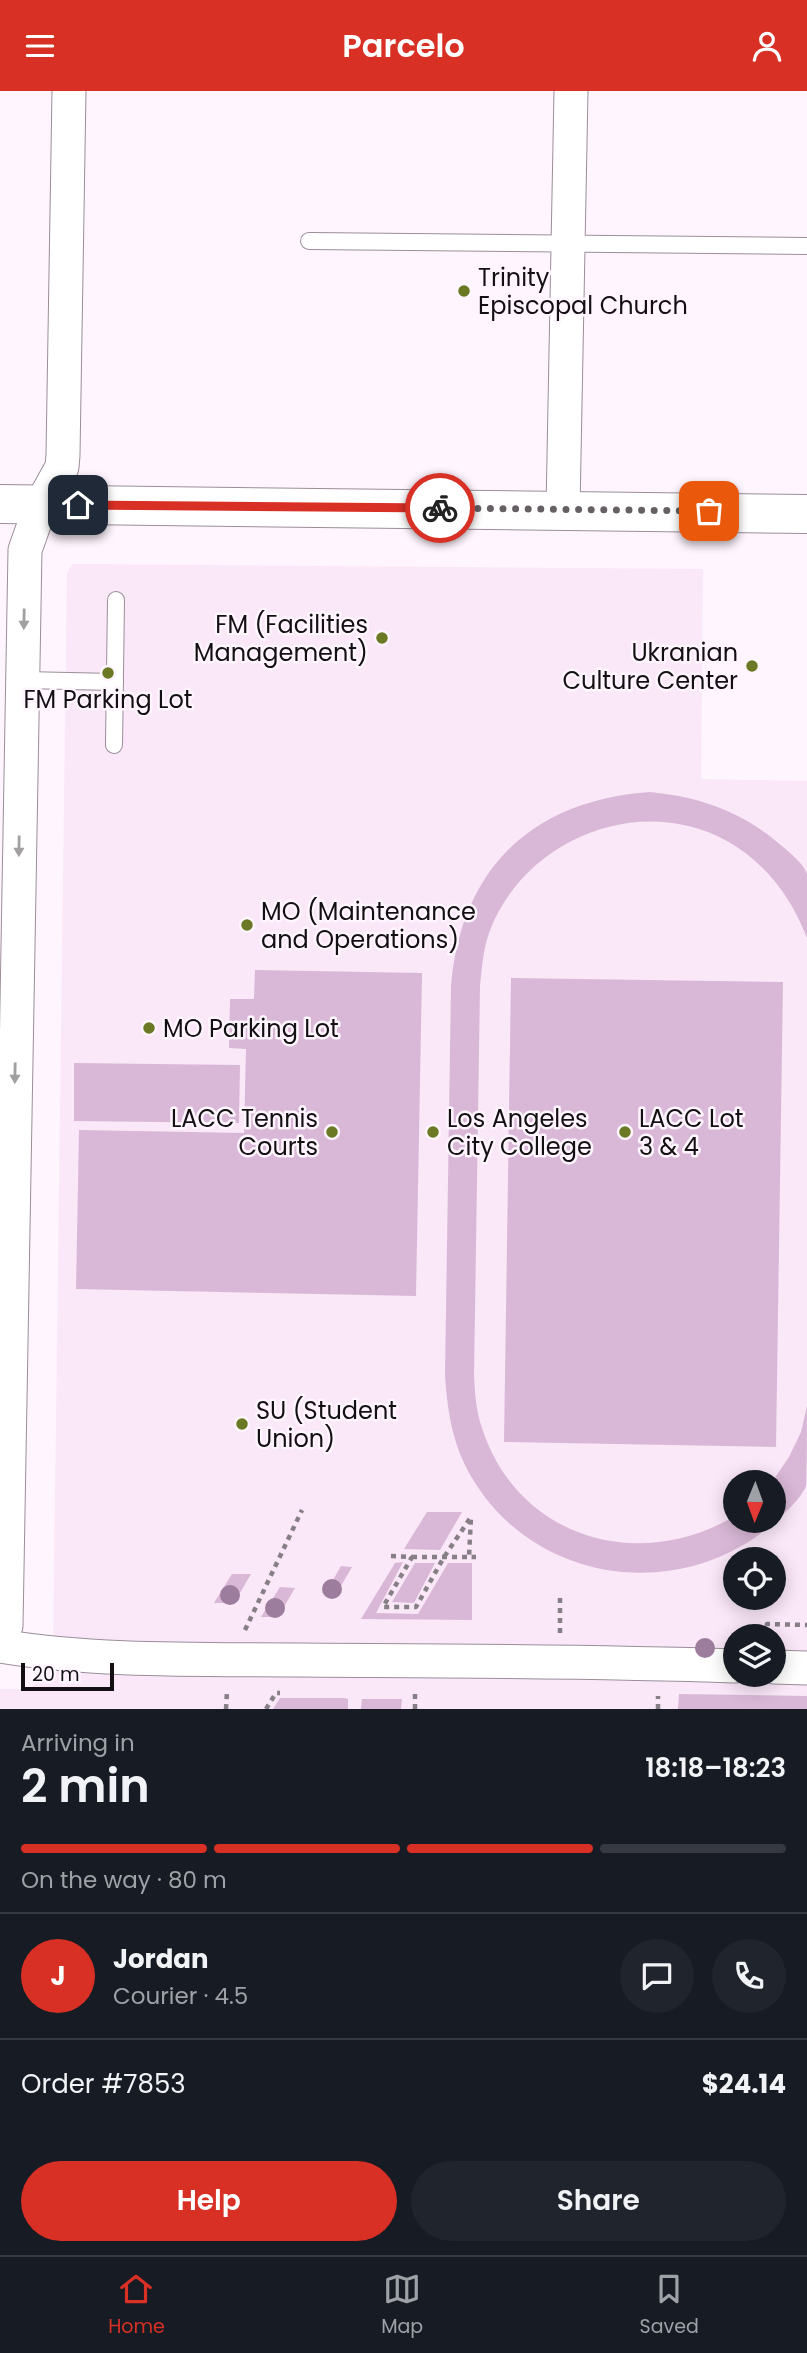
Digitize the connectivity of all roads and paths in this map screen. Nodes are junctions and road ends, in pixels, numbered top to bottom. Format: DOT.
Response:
graph roads {
  1 [pos="69,91"];
  2 [pos="570,91"];
  3 [pos="309,241"];
  4 [pos="568,243"];
  5 [pos="807,246"];
  6 [pos="0,504"];
  7 [pos="41,505"];
  8 [pos="564,509"];
  9 [pos="807,514"];
  10 [pos="116,600"];
  11 [pos="23,680"];
  12 [pos="115,682"];
  13 [pos="114,745"];
  14 [pos="302,1510"];
  15 [pos="391,1556"];
  16 [pos="412,1557"];
  17 [pos="444,1557"];
  18 [pos="469,1557"];
  19 [pos="476,1557"];
  20 [pos="786,1624"];
  21 [pos="807,1625"];
  22 [pos="0,1634"];
  23 [pos="0,1646"];
  24 [pos="231,1659"];
  25 [pos="723,1666"];
  26 [pos="786,1667"];
  27 [pos="807,1668"];
  1 -- 7 [label="street"];
  2 -- 4 [label="street"];
  3 -- 4 [label="lane"];
  4 -- 5 [label="lane"];
  4 -- 8 [label="street"];
  6 -- 7 [label="main road"];
  7 -- 8 [label="main road"];
  7 -- 11 [label="street, one-way"];
  8 -- 9 [label="main road"];
  10 -- 12 [label="lane"];
  11 -- 12 [label="lane"];
  11 -- 22 [label="street, one-way"];
  12 -- 13 [label="lane"];
  14 -- 24 [label="path"];
  15 -- 16 [label="path"];
  16 -- 17 [label="path"];
  16 -- 17 [label="path"];
  17 -- 18 [label="path"];
  17 -- 18 [label="path"];
  18 -- 19 [label="path"];
  20 -- 21 [label="path"];
  23 -- 24 [label="street"];
  24 -- 25 [label="street"];
  26 -- 27 [label="street"];
}
